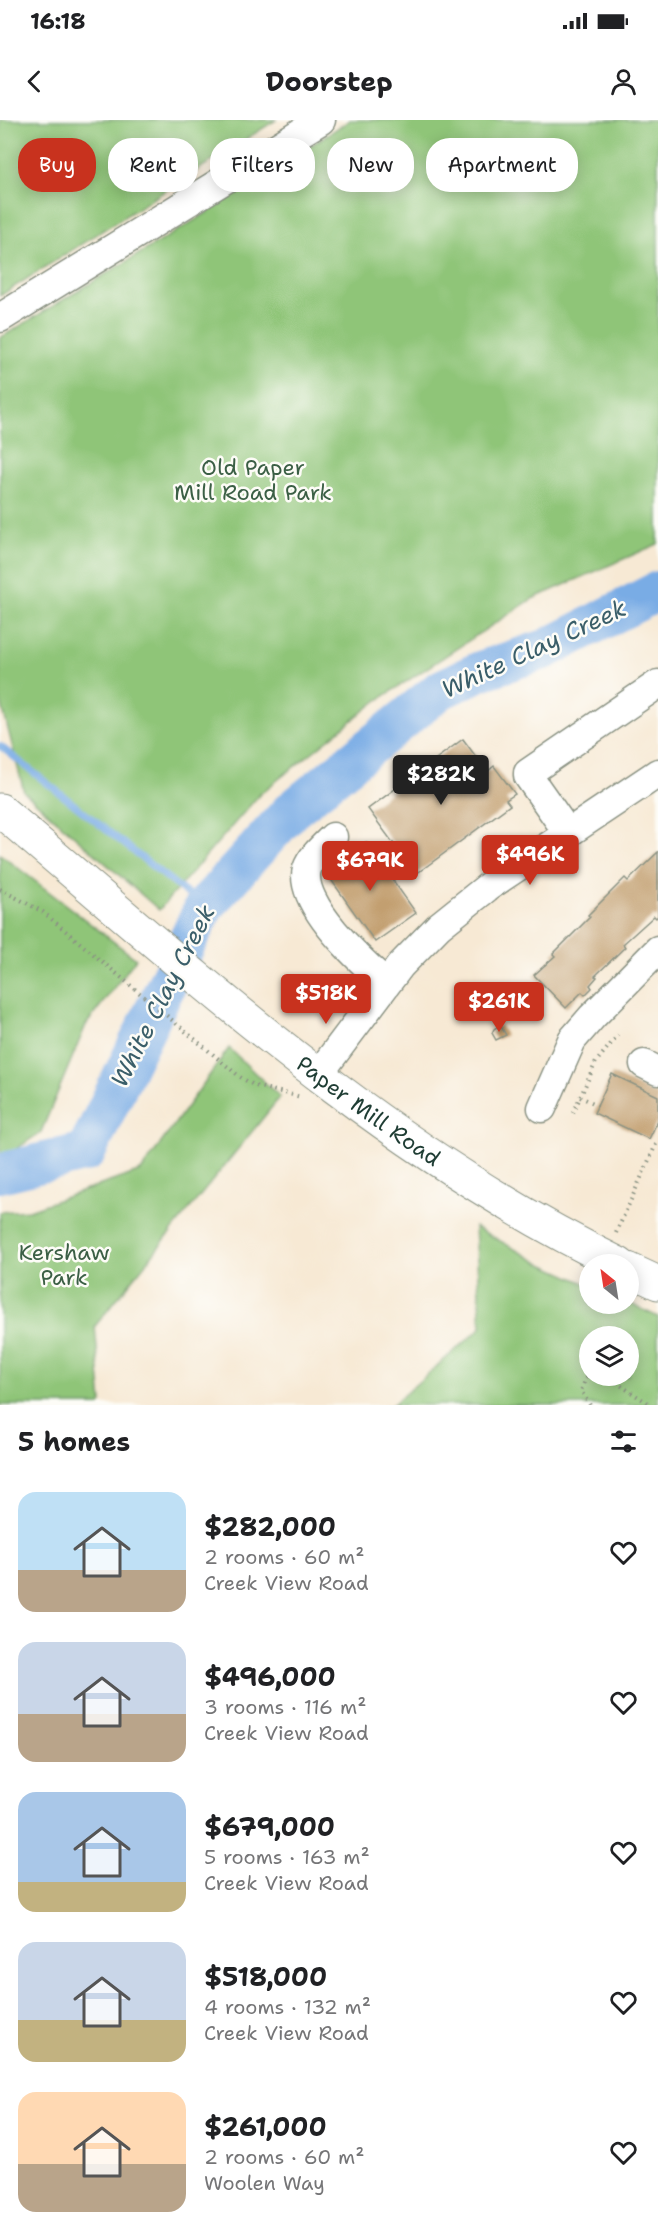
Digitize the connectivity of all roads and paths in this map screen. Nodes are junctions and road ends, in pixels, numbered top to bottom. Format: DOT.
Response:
graph roads {
  1 [pos="321,120"];
  2 [pos="0,318"];
  3 [pos="658,684"];
  4 [pos="658,772"];
  5 [pos="0,810"];
  6 [pos="568,833"];
  7 [pos="333,837"];
  8 [pos="0,889"];
  9 [pos="658,950"];
  10 [pos="386,983"];
  11 [pos="618,1035"];
  12 [pos="313,1086"];
  13 [pos="580,1097"];
  14 [pos="598,1104"];
  15 [pos="542,1108"];
  16 [pos="573,1113"];
  17 [pos="658,1140"];
  18 [pos="617,1250"];
  19 [pos="639,1274"];
  20 [pos="658,1283"];
  21 [pos="583,1386"];
  22 [pos="622,1386"];
  23 [pos="590,1405"];
  24 [pos="651,1405"];
  1 -- 2 [label="street"];
  3 -- 6 [label="street"];
  4 -- 6 [label="street"];
  5 -- 12 [label="main road, Paper Mill Road"];
  6 -- 10 [label="street"];
  7 -- 10 [label="street"];
  8 -- 12 [label="path"];
  9 -- 15 [label="street"];
  10 -- 12 [label="street"];
  11 -- 13 [label="path"];
  12 -- 18 [label="main road, Paper Mill Road"];
  13 -- 14 [label="path"];
  13 -- 16 [label="path"];
  17 -- 18 [label="path"];
  19 -- 20 [label="main road"];
  21 -- 23 [label="path"];
  22 -- 24 [label="path"];
}
